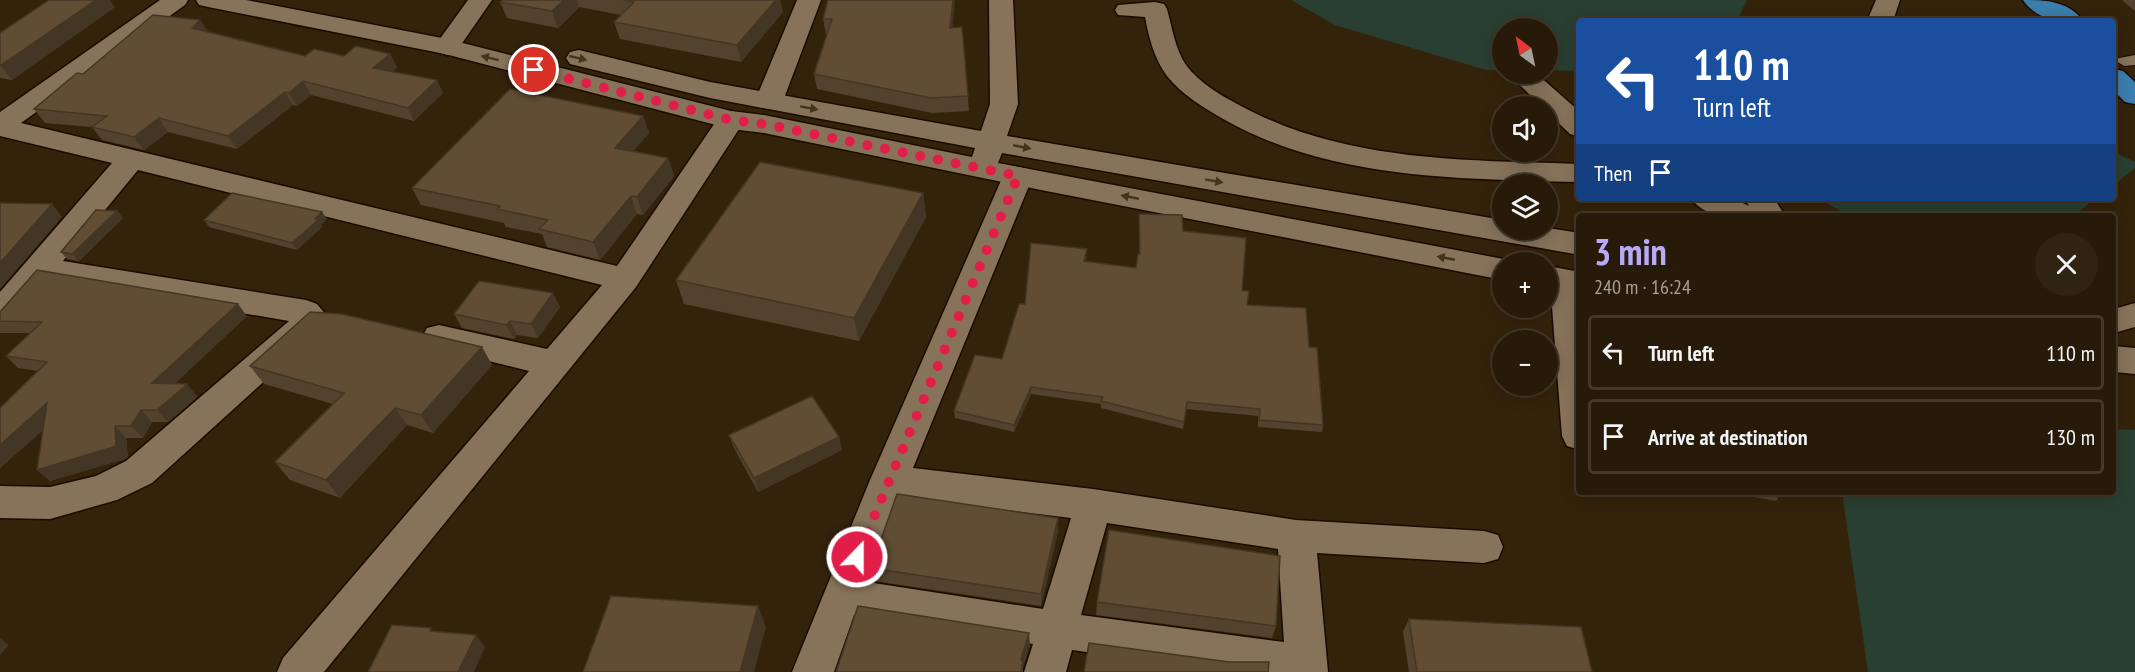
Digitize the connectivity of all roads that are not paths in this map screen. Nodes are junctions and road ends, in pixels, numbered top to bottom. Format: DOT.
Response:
graph roads {
  1 [pos="176,0"];
  2 [pos="208,0"];
  3 [pos="286,0"];
  4 [pos="480,0"];
  5 [pos="809,0"];
  6 [pos="1001,0"];
  7 [pos="1888,0"];
  8 [pos="2028,0"];
  9 [pos="2035,0"];
  10 [pos="1127,10"];
  11 [pos="1881,18"];
  12 [pos="2045,18"];
  13 [pos="2065,18"];
  14 [pos="453,38"];
  15 [pos="2124,64"];
  16 [pos="1532,84"];
  17 [pos="2135,96"];
  18 [pos="769,101"];
  19 [pos="731,120"];
  20 [pos="1576,124"];
  21 [pos="0,126"];
  22 [pos="992,141"];
  23 [pos="132,159"];
  24 [pos="982,170"];
  25 [pos="1576,173"];
  26 [pos="1018,176"];
  27 [pos="1712,201"];
  28 [pos="1738,213"];
  29 [pos="1576,243"];
  30 [pos="1492,267"];
  31 [pos="41,268"];
  32 [pos="625,279"];
  33 [pos="1564,280"];
  34 [pos="0,314"];
  35 [pos="2135,315"];
  36 [pos="2116,320"];
  37 [pos="410,330"];
  38 [pos="2116,359"];
  39 [pos="2135,361"];
  40 [pos="555,364"];
  41 [pos="1576,397"];
  42 [pos="888,480"];
  43 [pos="0,502"];
  44 [pos="1093,505"];
  45 [pos="1296,536"];
  46 [pos="1484,547"];
  47 [pos="841,596"];
  48 [pos="1056,630"];
  49 [pos="1307,668"];
  50 [pos="298,672"];
  51 [pos="813,672"];
  52 [pos="1045,672"];
  1 -- 21 [label="street"];
  2 -- 14 [label="street"];
  3 -- 14 [label="street"];
  4 -- 14 [label="street"];
  5 -- 18 [label="street"];
  6 -- 22 [label="street"];
  7 -- 11 [label="street"];
  8 -- 12 [label="main road"];
  9 -- 13 [label="main road"];
  10 -- 25 [label="street"];
  14 -- 18 [label="street, one-way"];
  19 -- 14 [label="street, one-way"];
  15 -- 17 [label="main road"];
  16 -- 20 [label="street"];
  18 -- 22 [label="street, one-way"];
  19 -- 24 [label="street"];
  19 -- 32 [label="street"];
  21 -- 23 [label="street"];
  22 -- 24 [label="street"];
  22 -- 29 [label="street, one-way"];
  23 -- 31 [label="street"];
  23 -- 32 [label="street"];
  24 -- 26 [label="street"];
  30 -- 26 [label="street, one-way"];
  26 -- 42 [label="street"];
  27 -- 28 [label="street"];
  31 -- 34 [label="street"];
  31 -- 43 [label="street"];
  32 -- 40 [label="street"];
  33 -- 41 [label="street"];
  35 -- 36 [label="street"];
  37 -- 40 [label="street"];
  38 -- 39 [label="street"];
  40 -- 50 [label="street"];
  42 -- 44 [label="street"];
  42 -- 47 [label="street"];
  44 -- 45 [label="street"];
  44 -- 48 [label="street"];
  45 -- 46 [label="street"];
  45 -- 49 [label="street"];
  47 -- 48 [label="street"];
  47 -- 51 [label="street"];
  48 -- 49 [label="street"];
  48 -- 52 [label="street"];
}
